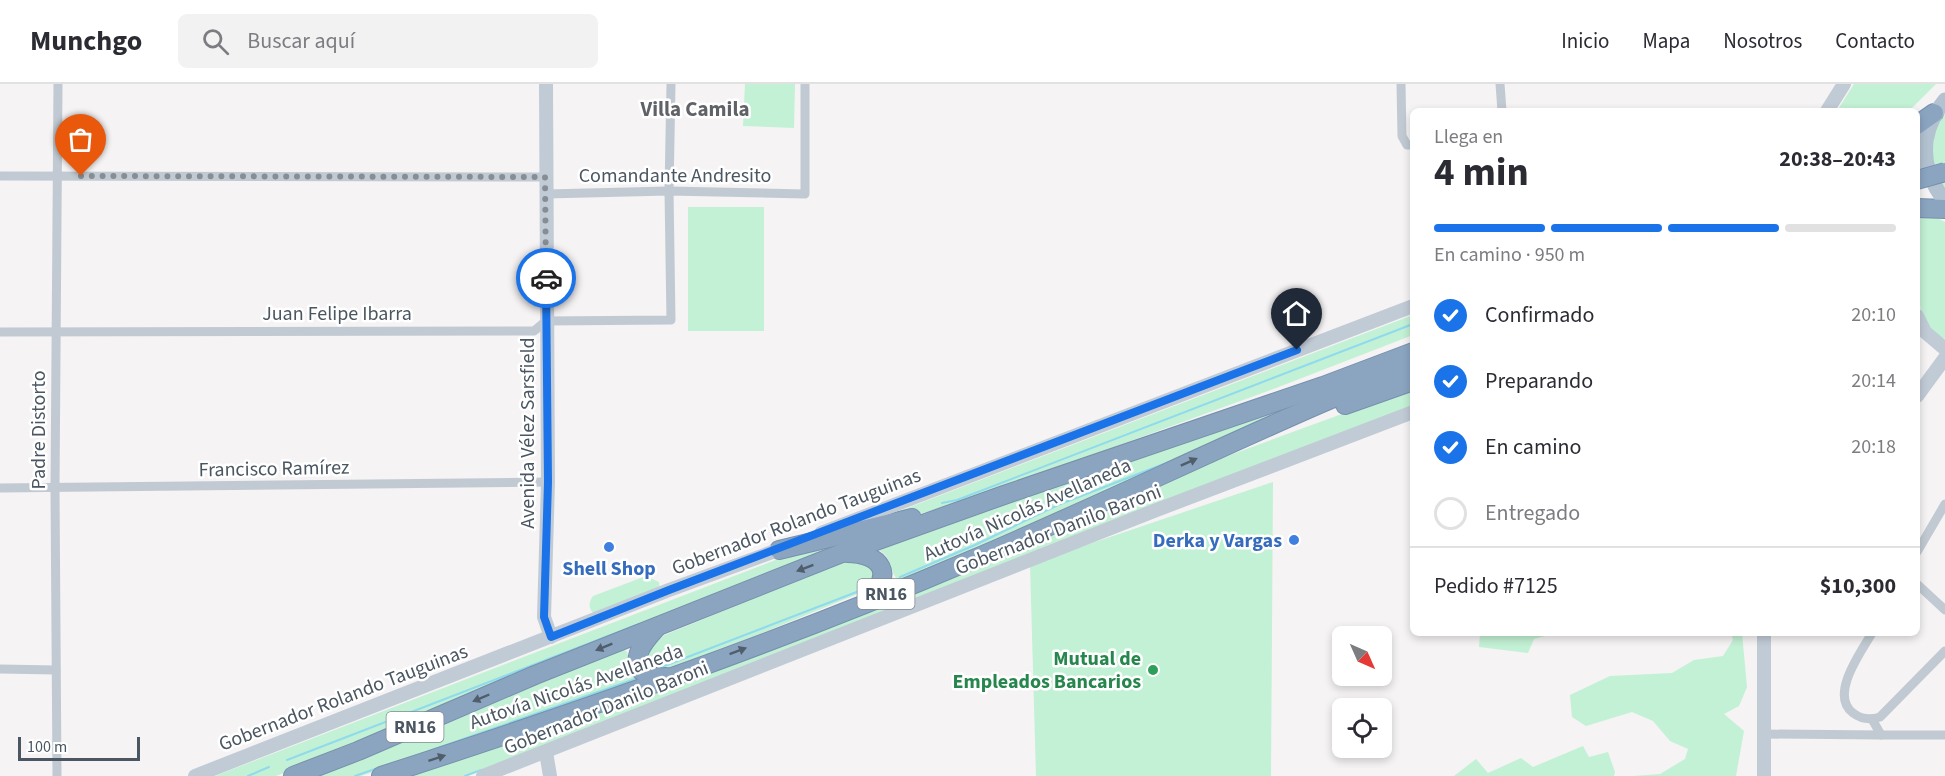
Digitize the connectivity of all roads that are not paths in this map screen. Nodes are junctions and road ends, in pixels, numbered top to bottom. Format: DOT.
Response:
graph roads {
  1 [pos="58,84"];
  2 [pos="546,84"];
  3 [pos="671,84"];
  4 [pos="805,84"];
  5 [pos="1401,84"];
  6 [pos="1500,84"];
  7 [pos="1844,84"];
  8 [pos="1940,106"];
  9 [pos="1502,108"];
  10 [pos="1829,108"];
  11 [pos="1920,123"];
  12 [pos="1410,145"];
  13 [pos="1945,160"];
  14 [pos="1920,167"];
  15 [pos="1945,172"];
  16 [pos="0,176"];
  17 [pos="58,176"];
  18 [pos="545,177"];
  19 [pos="1920,179"];
  20 [pos="669,191"];
  21 [pos="546,194"];
  22 [pos="1945,201"];
  23 [pos="1920,208"];
  24 [pos="1945,209"];
  25 [pos="1410,307"];
  26 [pos="546,321"];
  27 [pos="1920,323"];
  28 [pos="0,332"];
  29 [pos="57,332"];
  30 [pos="1410,342"];
  31 [pos="1945,349"];
  32 [pos="1410,353"];
  33 [pos="1945,358"];
  34 [pos="1410,366"];
  35 [pos="1410,382"];
  36 [pos="1920,392"];
  37 [pos="1410,413"];
  38 [pos="1177,436"];
  39 [pos="1219,449"];
  40 [pos="548,482"];
  41 [pos="0,488"];
  42 [pos="55,489"];
  43 [pos="1004,495"];
  44 [pos="1945,505"];
  45 [pos="1920,547"];
  46 [pos="779,550"];
  47 [pos="842,553"];
  48 [pos="1920,587"];
  49 [pos="858,605"];
  50 [pos="1945,610"];
  51 [pos="658,626"];
  52 [pos="1764,636"];
  53 [pos="1870,636"];
  54 [pos="551,637"];
  55 [pos="1945,651"];
  56 [pos="0,669"];
  57 [pos="56,670"];
  58 [pos="674,676"];
  59 [pos="1872,719"];
  60 [pos="1764,734"];
  61 [pos="1881,735"];
  62 [pos="1945,735"];
  63 [pos="546,752"];
  64 [pos="57,776"];
  65 [pos="195,776"];
  66 [pos="293,776"];
  67 [pos="381,776"];
  68 [pos="483,776"];
  69 [pos="550,776"];
  70 [pos="1764,776"];
  1 -- 17 [label="street, Padre Distorto"];
  2 -- 18 [label="street, Avenida Vélez Sarsfield"];
  3 -- 20 [label="street"];
  4 -- 20 [label="street, Comandante Andresito"];
  5 -- 12 [label="street"];
  6 -- 9 [label="street"];
  7 -- 10 [label="street"];
  8 -- 11 [label="highway"];
  8 -- 22 [label="main road"];
  13 -- 14 [label="highway"];
  15 -- 19 [label="highway, bridge"];
  16 -- 17 [label="street"];
  17 -- 18 [label="street"];
  17 -- 29 [label="street, Padre Distorto"];
  18 -- 21 [label="street, Avenida Vélez Sarsfield"];
  20 -- 21 [label="street, Comandante Andresito"];
  20 -- 26 [label="street, Juan Felipe Ibarra"];
  21 -- 26 [label="street, Avenida Vélez Sarsfield"];
  23 -- 24 [label="highway"];
  25 -- 46 [label="street, Gobernador Rolando Tauguinas"];
  26 -- 29 [label="street, Juan Felipe Ibarra"];
  26 -- 40 [label="street, Avenida Vélez Sarsfield"];
  27 -- 31 [label="street"];
  28 -- 29 [label="street, Juan Felipe Ibarra"];
  29 -- 42 [label="street, Padre Distorto"];
  30 -- 38 [label="highway"];
  32 -- 38 [label="highway, Autovía Nicolás Avellaneda / RN16"];
  33 -- 36 [label="street"];
  34 -- 39 [label="highway, Autovía Nicolás Avellaneda / RN16"];
  35 -- 39 [label="highway"];
  37 -- 63 [label="street, Gobernador Danilo Baroni"];
  38 -- 43 [label="highway, Autovía Nicolás Avellaneda / RN16"];
  49 -- 39 [label="highway, Autovía Nicolás Avellaneda / RN16, one-way"];
  40 -- 42 [label="street, Francisco Ramírez"];
  40 -- 54 [label="street, Avenida Vélez Sarsfield"];
  41 -- 42 [label="street, Francisco Ramírez"];
  42 -- 57 [label="street, Padre Distorto"];
  43 -- 46 [label="highway"];
  43 -- 47 [label="highway, Autovía Nicolás Avellaneda / RN16"];
  44 -- 45 [label="street"];
  46 -- 54 [label="street, Gobernador Rolando Tauguinas"];
  47 -- 49 [label="highway"];
  47 -- 51 [label="highway, Autovía Nicolás Avellaneda / RN16, one-way"];
  48 -- 50 [label="street"];
  58 -- 49 [label="highway, Autovía Nicolás Avellaneda / RN16, one-way"];
  51 -- 58 [label="highway"];
  51 -- 66 [label="highway, Autovía Nicolás Avellaneda / RN16, one-way"];
  52 -- 60 [label="street"];
  53 -- 59 [label="street"];
  54 -- 65 [label="street, Gobernador Rolando Tauguinas"];
  55 -- 59 [label="street"];
  56 -- 57 [label="street"];
  57 -- 64 [label="street, Padre Distorto"];
  67 -- 58 [label="highway, Autovía Nicolás Avellaneda / RN16, one-way"];
  59 -- 61 [label="street"];
  60 -- 61 [label="street"];
  60 -- 70 [label="street"];
  61 -- 62 [label="street"];
  63 -- 68 [label="street, Gobernador Danilo Baroni"];
  63 -- 69 [label="street"];
}
